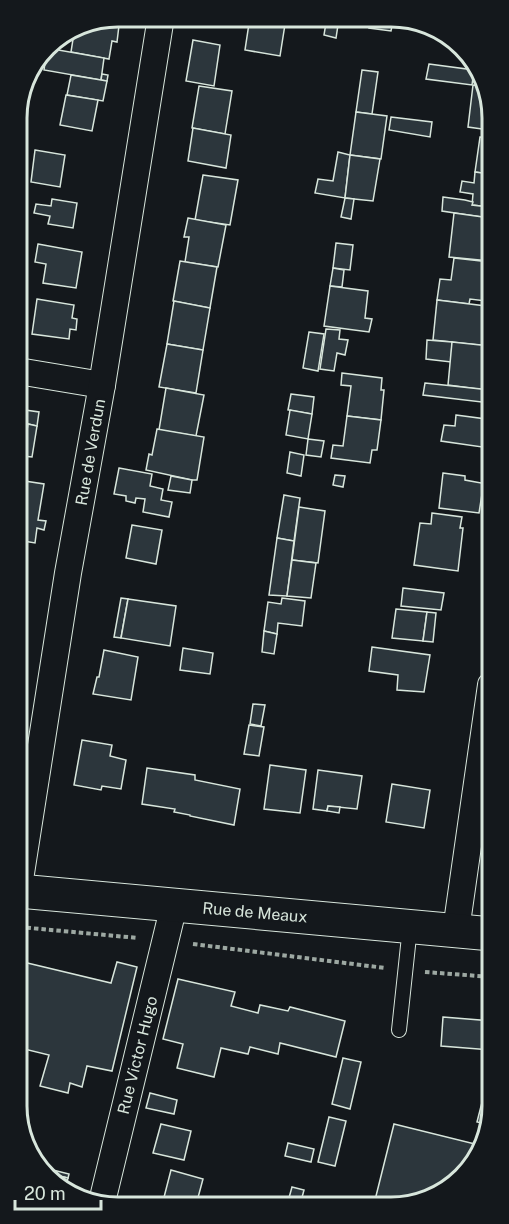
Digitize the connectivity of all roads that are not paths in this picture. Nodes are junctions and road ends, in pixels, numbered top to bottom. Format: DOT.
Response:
graph roads {
  1 [pos="159,27"];
  2 [pos="27,372"];
  3 [pos="102,385"];
  4 [pos="482,748"];
  5 [pos="27,835"];
  6 [pos="27,892"];
  7 [pos="174,905"];
  8 [pos="410,927"];
  9 [pos="456,930"];
  10 [pos="482,933"];
  11 [pos="399,1030"];
  12 [pos="104,1195"];
  1 -- 3 [label="street, Rue de Verdun"];
  2 -- 3 [label="street"];
  3 -- 5 [label="street, Rue de Verdun"];
  4 -- 9 [label="street"];
  6 -- 7 [label="main road, Rue de Meaux"];
  7 -- 8 [label="main road, Rue de Meaux"];
  7 -- 12 [label="street, Rue Victor Hugo"];
  8 -- 9 [label="main road, Rue de Meaux"];
  8 -- 11 [label="lane"];
  9 -- 10 [label="main road, Rue de Meaux"];
}
